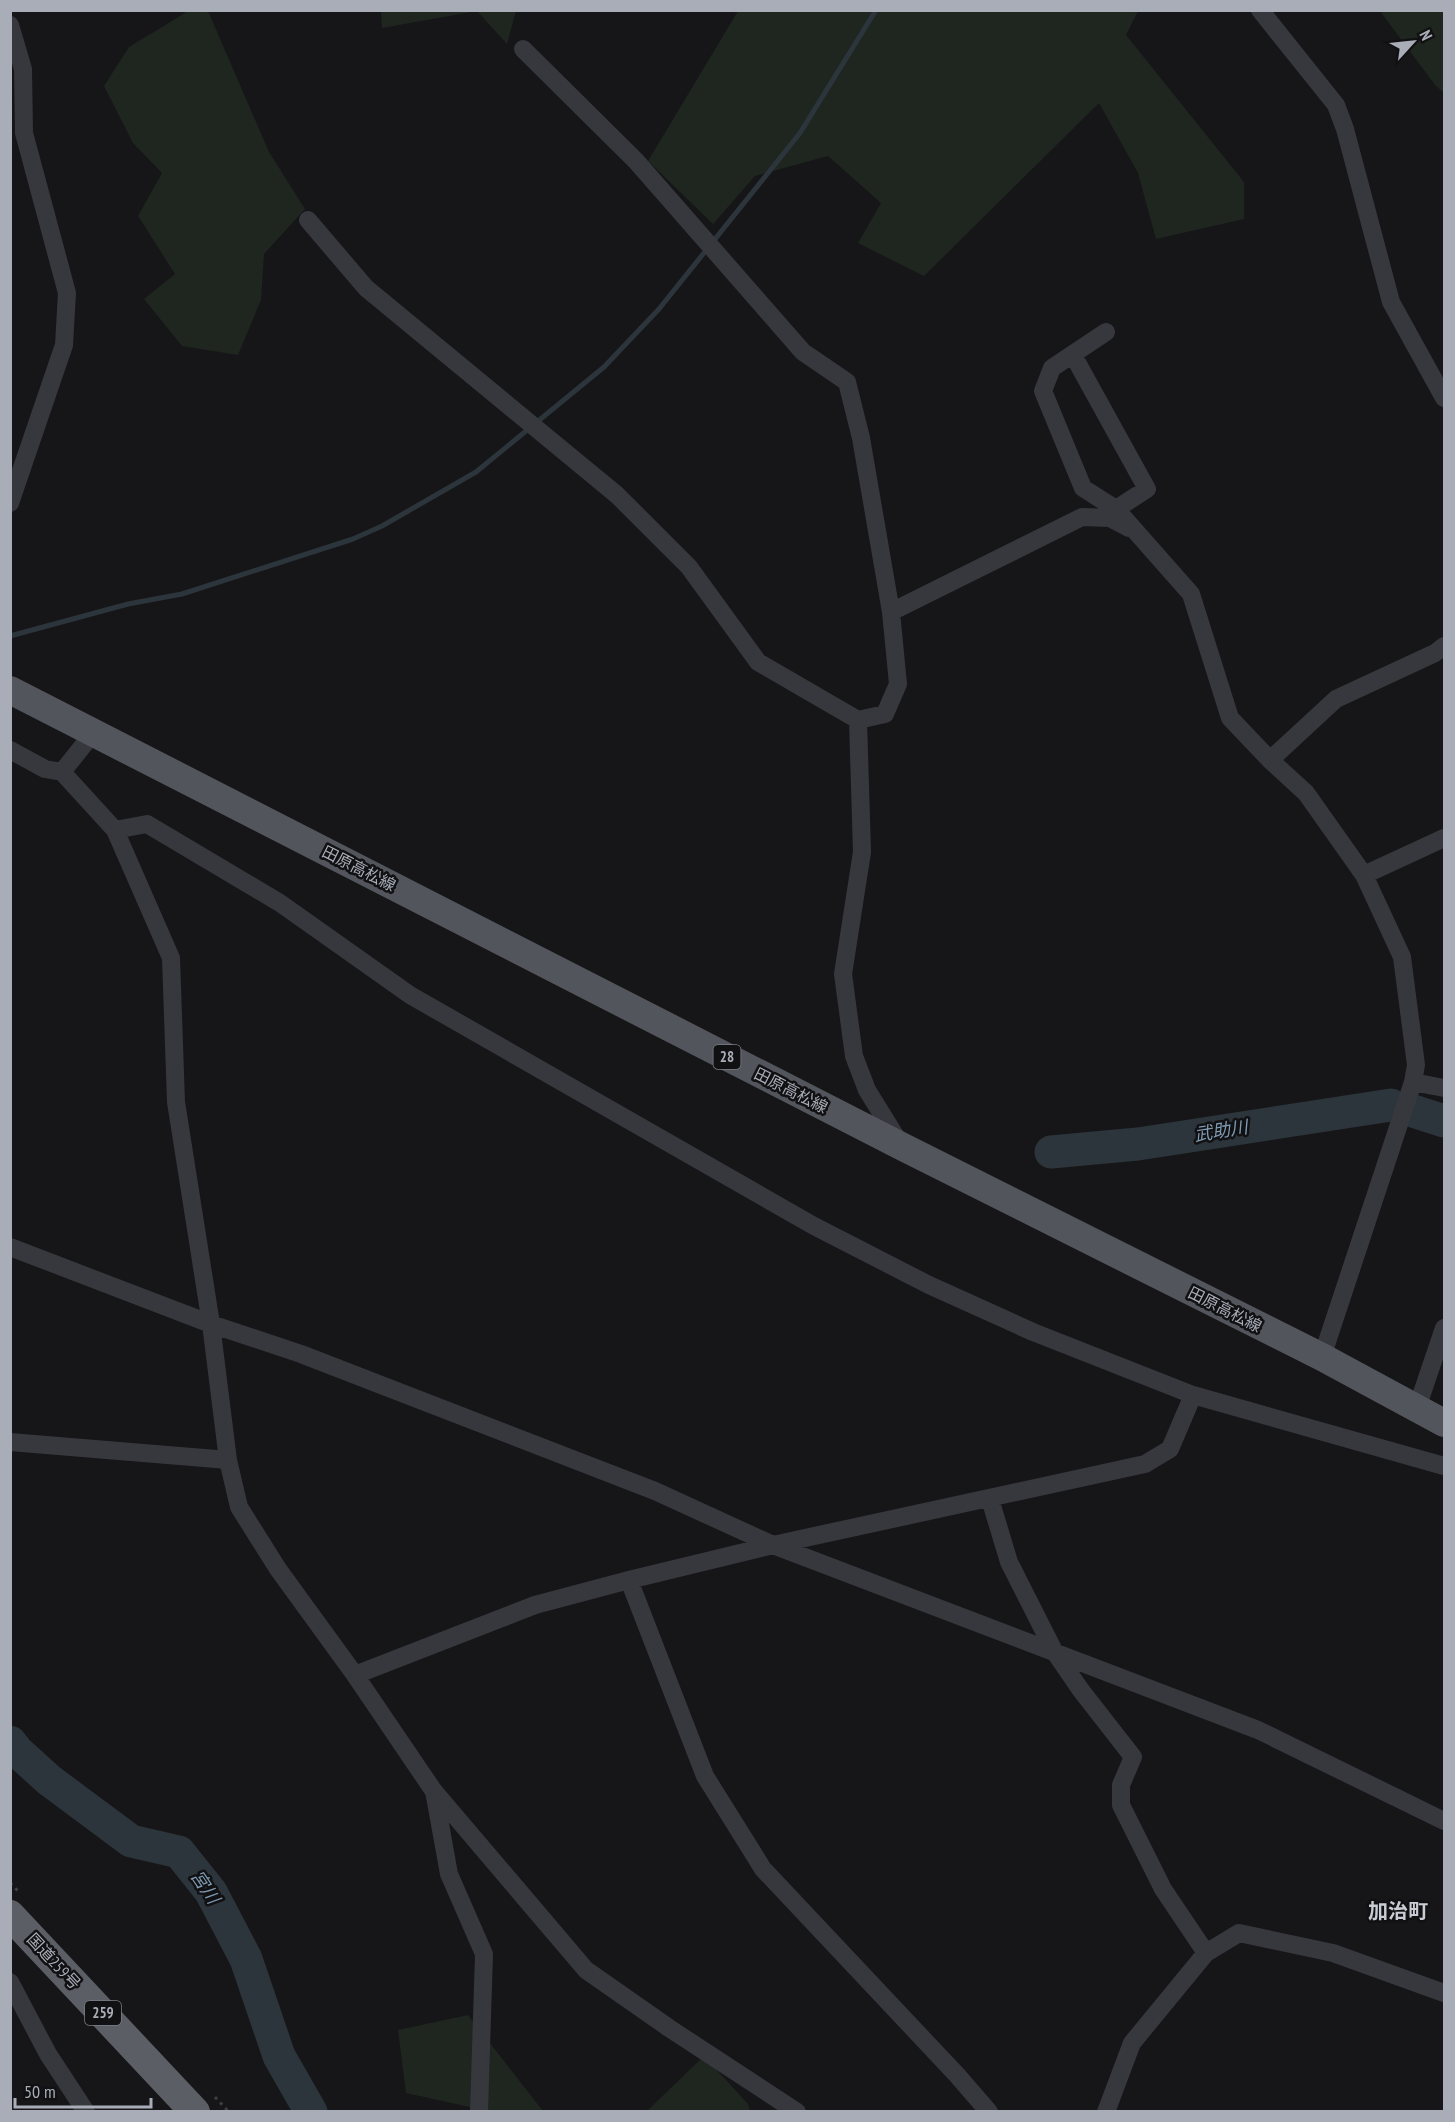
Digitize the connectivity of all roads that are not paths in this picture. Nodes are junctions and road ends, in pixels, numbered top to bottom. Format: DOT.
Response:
graph roads {
  1 [pos="1260,10"];
  2 [pos="10,26"];
  3 [pos="524,49"];
  4 [pos="17,79"];
  5 [pos="308,219"];
  6 [pos="1106,332"];
  7 [pos="1073,354"];
  8 [pos="1444,398"];
  9 [pos="10,503"];
  10 [pos="1116,508"];
  11 [pos="1137,532"];
  12 [pos="891,612"];
  13 [pos="1444,646"];
  14 [pos="10,690"];
  15 [pos="858,720"];
  16 [pos="94,732"];
  17 [pos="10,750"];
  18 [pos="1270,760"];
  19 [pos="62,771"];
  20 [pos="115,830"];
  21 [pos="1444,838"];
  22 [pos="1364,875"];
  23 [pos="1413,1082"];
  24 [pos="1444,1088"];
  25 [pos="903,1147"];
  26 [pos="10,1246"];
  27 [pos="211,1324"];
  28 [pos="1444,1328"];
  29 [pos="1322,1357"];
  30 [pos="1193,1395"];
  31 [pos="1417,1408"];
  32 [pos="1444,1423"];
  33 [pos="10,1442"];
  34 [pos="228,1461"];
  35 [pos="1444,1466"];
  36 [pos="990,1499"];
  37 [pos="773,1545"];
  38 [pos="629,1580"];
  39 [pos="1054,1651"];
  40 [pos="355,1675"];
  41 [pos="434,1790"];
  42 [pos="1444,1821"];
  43 [pos="10,1915"];
  44 [pos="1206,1953"];
  45 [pos="10,1982"];
  46 [pos="1444,1993"];
  47 [pos="86,2112"];
  48 [pos="195,2112"];
  49 [pos="479,2112"];
  50 [pos="797,2112"];
  51 [pos="989,2112"];
  52 [pos="1107,2112"];
  1 -- 8 [label="street"];
  2 -- 4 [label="street"];
  3 -- 12 [label="street"];
  4 -- 9 [label="street"];
  5 -- 15 [label="street"];
  6 -- 7 [label="street"];
  7 -- 10 [label="street"];
  7 -- 10 [label="street"];
  10 -- 11 [label="street"];
  11 -- 12 [label="street"];
  11 -- 18 [label="street"];
  12 -- 15 [label="street"];
  13 -- 18 [label="street"];
  14 -- 16 [label="main road, 田原高松線 / 28"];
  15 -- 25 [label="street"];
  16 -- 19 [label="street"];
  16 -- 25 [label="main road, 田原高松線 / 28"];
  17 -- 19 [label="street"];
  18 -- 22 [label="street"];
  19 -- 20 [label="street"];
  20 -- 27 [label="street"];
  20 -- 30 [label="street"];
  21 -- 22 [label="street"];
  22 -- 23 [label="street"];
  23 -- 24 [label="street"];
  23 -- 29 [label="street"];
  25 -- 29 [label="main road, 田原高松線 / 28"];
  26 -- 27 [label="street"];
  27 -- 34 [label="street"];
  27 -- 37 [label="street"];
  28 -- 31 [label="street"];
  29 -- 31 [label="main road, 田原高松線 / 28"];
  30 -- 35 [label="street"];
  30 -- 36 [label="street"];
  31 -- 32 [label="main road, 田原高松線 / 28"];
  33 -- 34 [label="street"];
  34 -- 40 [label="street"];
  36 -- 37 [label="street"];
  36 -- 39 [label="street"];
  37 -- 38 [label="street"];
  37 -- 39 [label="street"];
  38 -- 40 [label="street"];
  38 -- 51 [label="street"];
  39 -- 42 [label="street"];
  39 -- 44 [label="street"];
  40 -- 41 [label="street"];
  41 -- 49 [label="street"];
  41 -- 50 [label="street"];
  43 -- 48 [label="highway, 国道259号 / 259"];
  44 -- 46 [label="street"];
  44 -- 52 [label="street"];
  45 -- 47 [label="street"];
}
